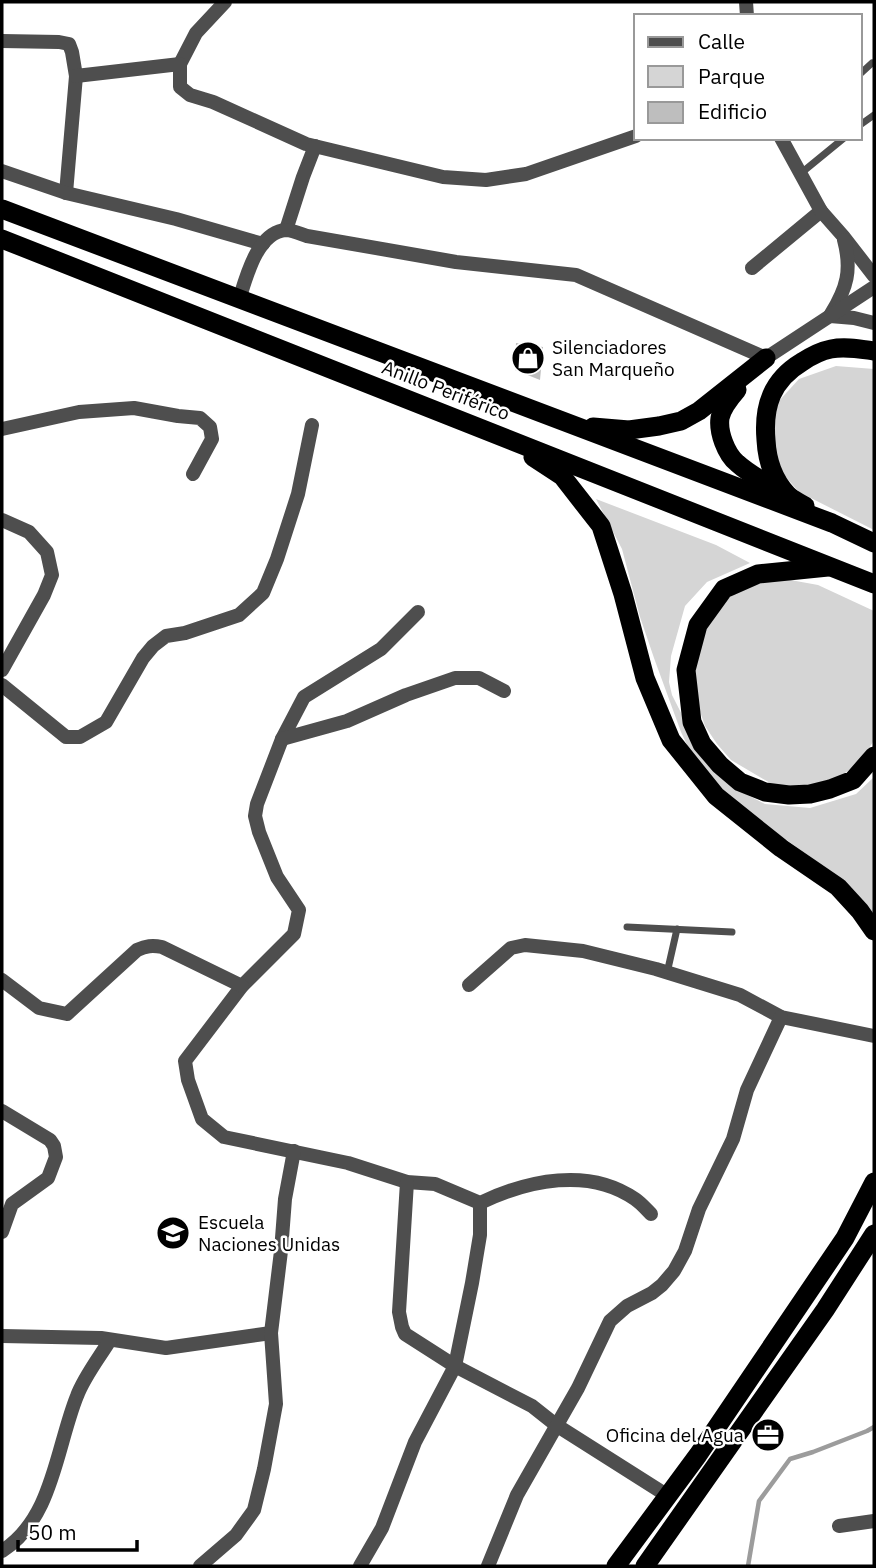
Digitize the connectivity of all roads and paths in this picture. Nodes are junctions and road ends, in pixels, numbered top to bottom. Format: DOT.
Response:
graph roads {
  1 [pos="225,2"];
  2 [pos="2,41"];
  3 [pos="872,63"];
  4 [pos="180,64"];
  5 [pos="862,72"];
  6 [pos="76,76"];
  7 [pos="634,137"];
  8 [pos="842,140"];
  9 [pos="786,141"];
  10 [pos="316,146"];
  11 [pos="2,171"];
  12 [pos="800,174"];
  13 [pos="66,193"];
  14 [pos="2,209"];
  15 [pos="821,211"];
  16 [pos="286,230"];
  17 [pos="843,236"];
  18 [pos="2,239"];
  19 [pos="263,244"];
  20 [pos="751,268"];
  21 [pos="874,276"];
  22 [pos="874,287"];
  23 [pos="239,300"];
  24 [pos="830,316"];
  25 [pos="874,323"];
  26 [pos="874,351"];
  27 [pos="766,358"];
  28 [pos="312,425"];
  29 [pos="570,425"];
  30 [pos="2,429"];
  31 [pos="503,437"];
  32 [pos="193,474"];
  33 [pos="787,495"];
  34 [pos="2,520"];
  35 [pos="832,523"];
  36 [pos="874,543"];
  37 [pos="832,566"];
  38 [pos="874,583"];
  39 [pos="418,612"];
  40 [pos="2,670"];
  41 [pos="2,685"];
  42 [pos="504,691"];
  43 [pos="282,739"];
  44 [pos="874,756"];
  45 [pos="627,927"];
  46 [pos="677,929"];
  47 [pos="874,931"];
  48 [pos="732,932"];
  49 [pos="667,972"];
  50 [pos="2,980"];
  51 [pos="469,985"];
  52 [pos="242,986"];
  53 [pos="781,1017"];
  54 [pos="874,1036"];
  55 [pos="2,1111"];
  56 [pos="294,1151"];
  57 [pos="407,1182"];
  58 [pos="874,1182"];
  59 [pos="480,1203"];
  60 [pos="7,1204"];
  61 [pos="651,1214"];
  62 [pos="2,1232"];
  63 [pos="874,1234"];
  64 [pos="271,1333"];
  65 [pos="2,1336"];
  66 [pos="110,1340"];
  67 [pos="454,1366"];
  68 [pos="556,1425"];
  69 [pos="668,1496"];
  70 [pos="874,1521"];
  71 [pos="839,1526"];
  72 [pos="219,1549"];
  73 [pos="2,1551"];
  74 [pos="650,1564"];
  75 [pos="200,1566"];
  76 [pos="211,1566"];
  77 [pos="360,1566"];
  78 [pos="488,1566"];
  79 [pos="617,1566"];
  1 -- 4 [label="street"];
  2 -- 6 [label="street"];
  3 -- 5 [label="lane"];
  4 -- 6 [label="street"];
  4 -- 10 [label="street"];
  6 -- 13 [label="street"];
  7 -- 10 [label="street"];
  8 -- 12 [label="lane"];
  9 -- 12 [label="street"];
  10 -- 16 [label="street"];
  11 -- 13 [label="street"];
  12 -- 15 [label="street"];
  13 -- 19 [label="street"];
  14 -- 23 [label="highway, Anillo Periférico"];
  15 -- 17 [label="street"];
  15 -- 20 [label="street"];
  16 -- 19 [label="street"];
  16 -- 27 [label="street"];
  17 -- 21 [label="street"];
  17 -- 24 [label="street"];
  18 -- 31 [label="highway, Anillo Periférico"];
  19 -- 23 [label="street"];
  22 -- 24 [label="street"];
  23 -- 29 [label="highway, Anillo Periférico"];
  24 -- 25 [label="street"];
  24 -- 27 [label="street"];
  26 -- 33 [label="highway"];
  27 -- 29 [label="highway"];
  27 -- 33 [label="highway"];
  28 -- 41 [label="street"];
  29 -- 35 [label="highway, Anillo Periférico"];
  30 -- 32 [label="street"];
  31 -- 37 [label="highway, Anillo Periférico"];
  31 -- 47 [label="highway"];
  33 -- 35 [label="highway"];
  34 -- 40 [label="street"];
  35 -- 36 [label="highway, Anillo Periférico"];
  37 -- 38 [label="highway, Anillo Periférico"];
  37 -- 44 [label="highway"];
  39 -- 43 [label="street"];
  42 -- 43 [label="street"];
  43 -- 52 [label="street"];
  45 -- 46 [label="lane"];
  46 -- 48 [label="lane"];
  46 -- 49 [label="lane"];
  49 -- 51 [label="street"];
  49 -- 53 [label="street"];
  50 -- 52 [label="street"];
  52 -- 56 [label="street"];
  53 -- 54 [label="street"];
  53 -- 68 [label="street"];
  55 -- 60 [label="street"];
  56 -- 57 [label="street"];
  56 -- 64 [label="street"];
  57 -- 59 [label="street"];
  57 -- 67 [label="street"];
  58 -- 69 [label="highway"];
  59 -- 61 [label="street"];
  59 -- 67 [label="street"];
  60 -- 62 [label="street"];
  63 -- 74 [label="highway"];
  64 -- 66 [label="street"];
  64 -- 72 [label="street"];
  65 -- 66 [label="street"];
  66 -- 73 [label="street"];
  67 -- 68 [label="street"];
  67 -- 77 [label="street"];
  68 -- 69 [label="street"];
  68 -- 78 [label="street"];
  69 -- 79 [label="highway"];
  70 -- 71 [label="street"];
  72 -- 75 [label="street"];
  72 -- 76 [label="street"];
}
